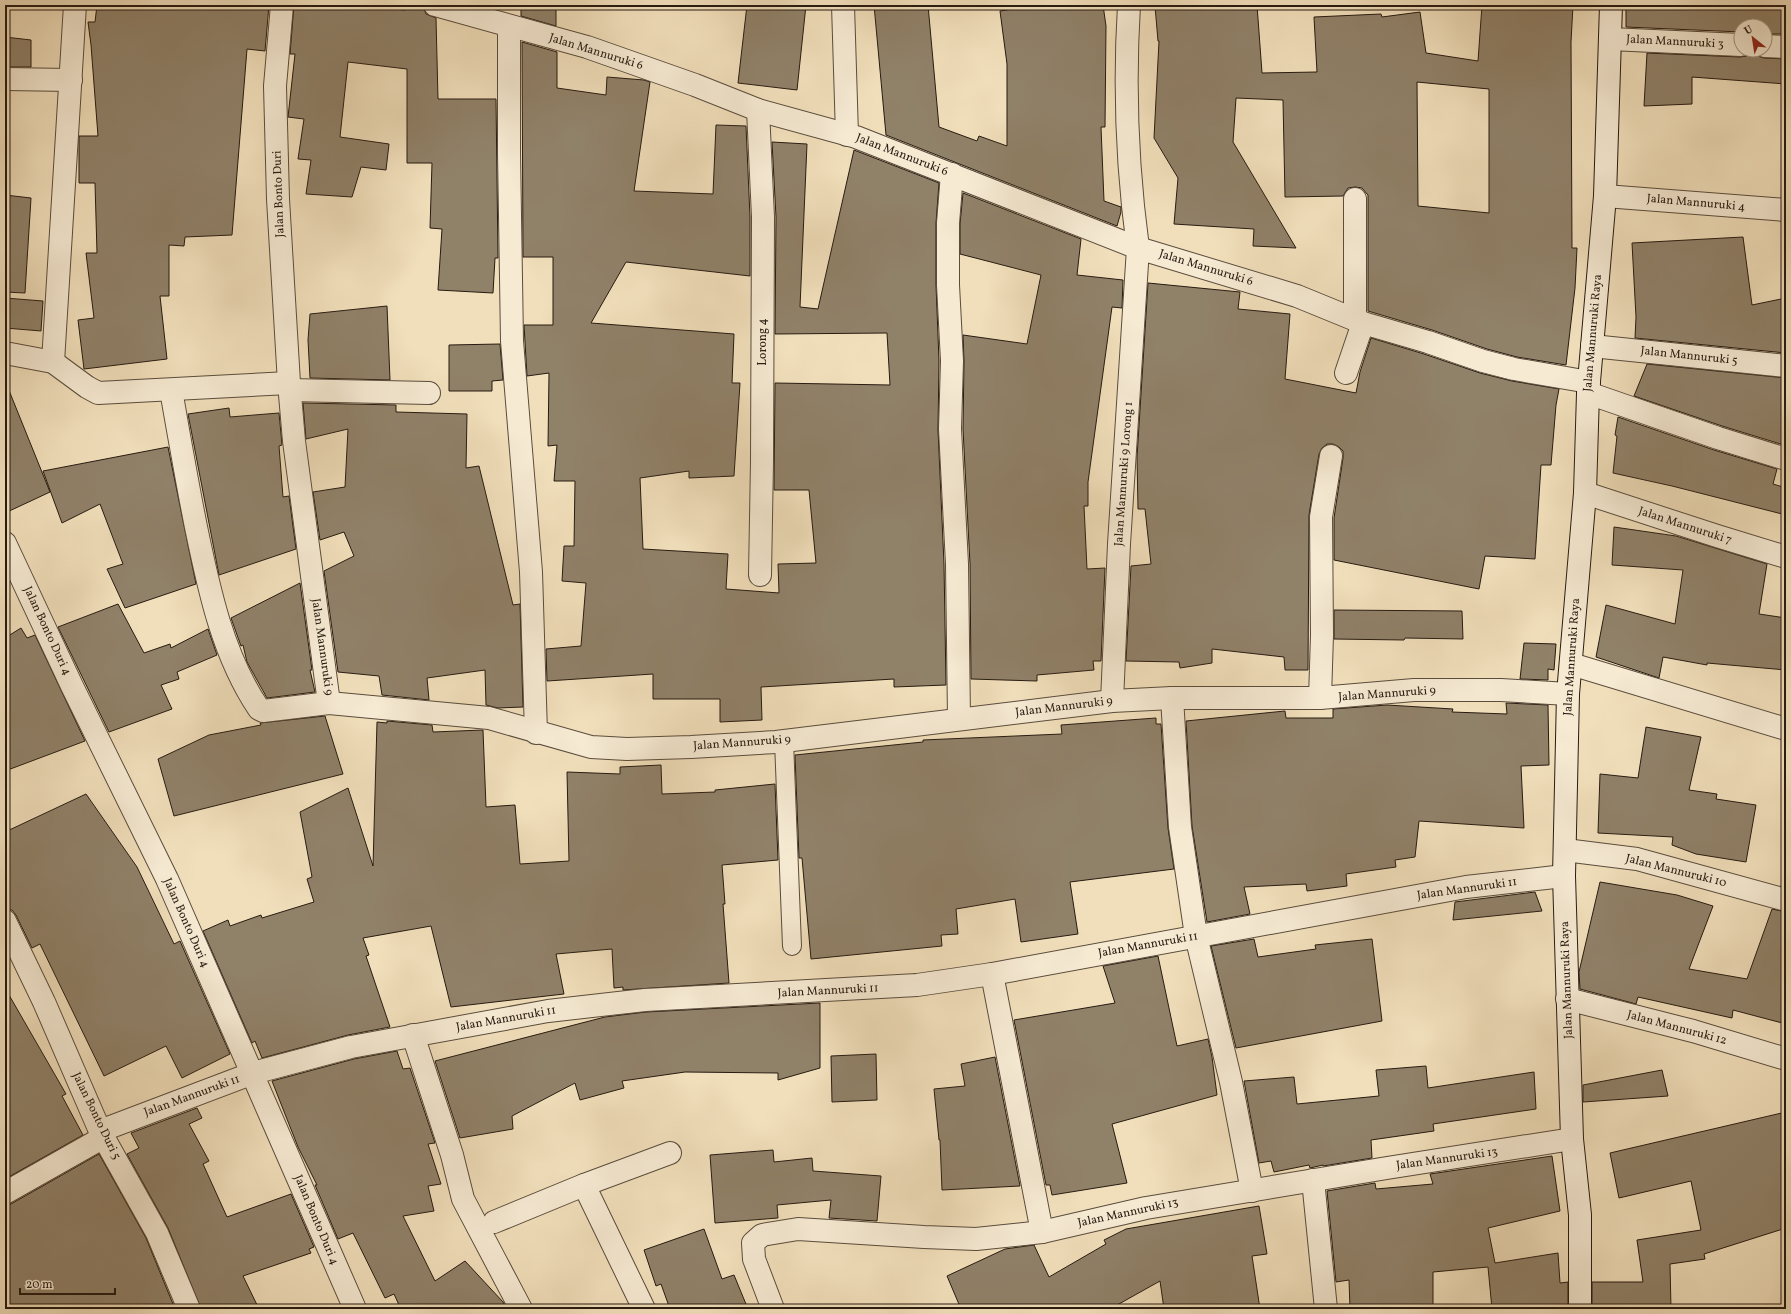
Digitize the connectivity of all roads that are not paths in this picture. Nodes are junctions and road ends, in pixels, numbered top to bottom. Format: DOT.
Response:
graph roads {
  1 [pos="75,5"];
  2 [pos="282,5"];
  3 [pos="436,5"];
  4 [pos="843,5"];
  5 [pos="1129,5"];
  6 [pos="1611,5"];
  7 [pos="509,26"];
  8 [pos="1610,39"];
  9 [pos="1733,45"];
  10 [pos="1773,46"];
  11 [pos="1786,47"];
  12 [pos="5,79"];
  13 [pos="71,80"];
  14 [pos="758,110"];
  15 [pos="847,135"];
  16 [pos="952,174"];
  17 [pos="1605,196"];
  18 [pos="1355,199"];
  19 [pos="1786,210"];
  20 [pos="1138,248"];
  21 [pos="1359,321"];
  22 [pos="1592,346"];
  23 [pos="5,352"];
  24 [pos="53,362"];
  25 [pos="1786,366"];
  26 [pos="1346,373"];
  27 [pos="289,386"];
  28 [pos="1589,388"];
  29 [pos="171,390"];
  30 [pos="429,393"];
  31 [pos="1331,456"];
  32 [pos="1786,458"];
  33 [pos="1585,493"];
  34 [pos="5,543"];
  35 [pos="1786,557"];
  36 [pos="760,575"];
  37 [pos="1571,664"];
  38 [pos="1568,694"];
  39 [pos="1172,698"];
  40 [pos="1320,698"];
  41 [pos="1112,701"];
  42 [pos="329,703"];
  43 [pos="959,720"];
  44 [pos="1786,729"];
  45 [pos="536,733"];
  46 [pos="784,741"];
  47 [pos="1565,850"];
  48 [pos="1564,876"];
  49 [pos="1786,900"];
  50 [pos="5,921"];
  51 [pos="1196,936"];
  52 [pos="792,946"];
  53 [pos="992,974"];
  54 [pos="1567,999"];
  55 [pos="413,1035"];
  56 [pos="1786,1059"];
  57 [pos="253,1073"];
  58 [pos="102,1134"];
  59 [pos="1572,1139"];
  60 [pos="670,1153"];
  61 [pos="1313,1180"];
  62 [pos="584,1185"];
  63 [pos="1252,1191"];
  64 [pos="5,1193"];
  65 [pos="494,1222"];
  66 [pos="1042,1232"];
  67 [pos="189,1309"];
  68 [pos="356,1309"];
  69 [pos="521,1309"];
  70 [pos="644,1309"];
  71 [pos="773,1309"];
  72 [pos="1326,1309"];
  73 [pos="1580,1309"];
  1 -- 13 [label="street"];
  2 -- 27 [label="street, Jalan Bonto Duri"];
  3 -- 7 [label="street, Jalan Mannuruki 6"];
  4 -- 15 [label="street"];
  5 -- 20 [label="street, Jalan Mannuruki 9 Lorong 1"];
  6 -- 8 [label="street, Jalan Mannuruki Raya"];
  7 -- 14 [label="street, Jalan Mannuruki 6"];
  7 -- 45 [label="street"];
  8 -- 9 [label="street, Jalan Mannuruki 3"];
  8 -- 17 [label="street, Jalan Mannuruki Raya"];
  10 -- 11 [label="street"];
  12 -- 13 [label="street"];
  13 -- 24 [label="street"];
  14 -- 15 [label="street, Jalan Mannuruki 6"];
  14 -- 36 [label="street, Lorong 4"];
  15 -- 16 [label="street, Jalan Mannuruki 6"];
  16 -- 20 [label="street, Jalan Mannuruki 6"];
  16 -- 43 [label="street"];
  17 -- 19 [label="street, Jalan Mannuruki 4"];
  17 -- 22 [label="street, Jalan Mannuruki Raya"];
  18 -- 21 [label="street"];
  20 -- 21 [label="street, Jalan Mannuruki 6"];
  20 -- 41 [label="street, Jalan Mannuruki 9 Lorong 1"];
  21 -- 26 [label="street"];
  21 -- 28 [label="street, Jalan Mannuruki 6"];
  22 -- 25 [label="street, Jalan Mannuruki 5"];
  22 -- 28 [label="street, Jalan Mannuruki Raya"];
  23 -- 24 [label="street"];
  24 -- 29 [label="street"];
  27 -- 29 [label="street"];
  27 -- 30 [label="street"];
  27 -- 42 [label="street, Jalan Mannuruki 9"];
  28 -- 32 [label="street, Jalan Mannuruki 6"];
  28 -- 33 [label="street, Jalan Mannuruki Raya"];
  29 -- 42 [label="street"];
  31 -- 40 [label="street"];
  33 -- 35 [label="street, Jalan Mannuruki 7"];
  33 -- 37 [label="street, Jalan Mannuruki Raya"];
  34 -- 57 [label="street, Jalan Bonto Duri 4"];
  37 -- 38 [label="street, Jalan Mannuruki Raya"];
  37 -- 44 [label="street"];
  38 -- 40 [label="street, Jalan Mannuruki 9"];
  38 -- 47 [label="street, Jalan Mannuruki Raya"];
  39 -- 40 [label="street, Jalan Mannuruki 9"];
  39 -- 41 [label="street, Jalan Mannuruki 9"];
  39 -- 51 [label="street"];
  41 -- 43 [label="street, Jalan Mannuruki 9"];
  42 -- 45 [label="street, Jalan Mannuruki 9"];
  43 -- 46 [label="street, Jalan Mannuruki 9"];
  45 -- 46 [label="street, Jalan Mannuruki 9"];
  46 -- 52 [label="lane"];
  47 -- 48 [label="street, Jalan Mannuruki Raya"];
  47 -- 49 [label="street, Jalan Mannuruki 10"];
  48 -- 51 [label="street, Jalan Mannuruki 11"];
  48 -- 54 [label="street, Jalan Mannuruki Raya"];
  50 -- 58 [label="street, Jalan Bonto Duri 5"];
  51 -- 53 [label="street, Jalan Mannuruki 11"];
  51 -- 63 [label="street"];
  53 -- 55 [label="street, Jalan Mannuruki 11"];
  53 -- 66 [label="street"];
  54 -- 56 [label="street, Jalan Mannuruki 12"];
  54 -- 59 [label="street, Jalan Mannuruki Raya"];
  55 -- 57 [label="street, Jalan Mannuruki 11"];
  55 -- 69 [label="street"];
  57 -- 58 [label="street, Jalan Mannuruki 11"];
  57 -- 68 [label="street, Jalan Bonto Duri 4"];
  58 -- 64 [label="street, Jalan Mannuruki 11"];
  58 -- 67 [label="street, Jalan Bonto Duri 5"];
  59 -- 61 [label="street, Jalan Mannuruki 13"];
  59 -- 73 [label="street, Jalan Mannuruki Raya"];
  60 -- 62 [label="street"];
  61 -- 63 [label="street, Jalan Mannuruki 13"];
  61 -- 72 [label="street"];
  62 -- 65 [label="street"];
  62 -- 70 [label="street"];
  63 -- 66 [label="street, Jalan Mannuruki 13"];
  66 -- 71 [label="street, Jalan Mannuruki 13"];
}
